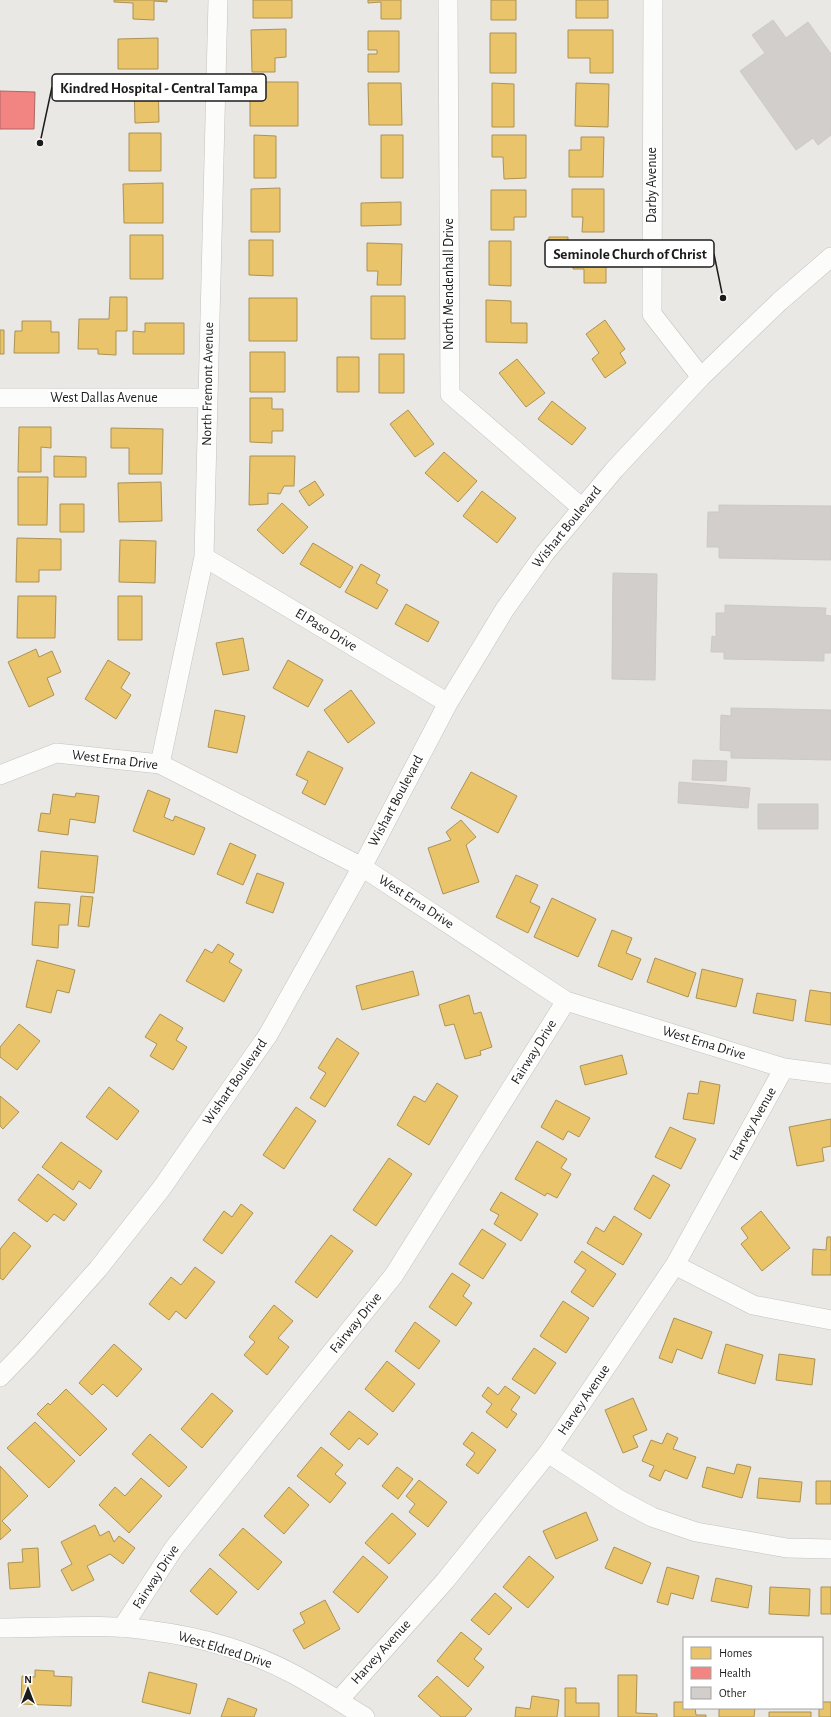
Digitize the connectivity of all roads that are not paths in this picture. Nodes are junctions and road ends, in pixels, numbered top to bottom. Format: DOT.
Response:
graph roads {
  1 [pos="218,0"];
  2 [pos="448,0"];
  3 [pos="653,0"];
  4 [pos="831,257"];
  5 [pos="701,377"];
  6 [pos="0,398"];
  7 [pos="207,398"];
  8 [pos="582,508"];
  9 [pos="204,557"];
  10 [pos="448,703"];
  11 [pos="160,764"];
  12 [pos="0,775"];
  13 [pos="362,867"];
  14 [pos="566,1000"];
  15 [pos="784,1068"];
  16 [pos="831,1074"];
  17 [pos="675,1265"];
  18 [pos="831,1320"];
  19 [pos="0,1377"];
  20 [pos="548,1453"];
  21 [pos="831,1549"];
  22 [pos="0,1628"];
  23 [pos="122,1628"];
  24 [pos="339,1700"];
  25 [pos="365,1717"];
  1 -- 7 [label="street, North Fremont Avenue"];
  2 -- 8 [label="street, North Mendenhall Drive"];
  3 -- 5 [label="street, Darby Avenue"];
  4 -- 5 [label="street, Wishart Boulevard"];
  5 -- 8 [label="street, Wishart Boulevard"];
  6 -- 7 [label="street, West Dallas Avenue"];
  7 -- 9 [label="street, North Fremont Avenue"];
  8 -- 10 [label="street, Wishart Boulevard"];
  9 -- 10 [label="street, El Paso Drive"];
  9 -- 11 [label="street, North Fremont Avenue"];
  10 -- 13 [label="street, Wishart Boulevard"];
  11 -- 12 [label="street, West Erna Drive"];
  11 -- 13 [label="street, West Erna Drive"];
  13 -- 14 [label="street, West Erna Drive"];
  13 -- 19 [label="street, Wishart Boulevard"];
  14 -- 15 [label="street, West Erna Drive"];
  14 -- 23 [label="street, Fairway Drive"];
  15 -- 16 [label="street, West Erna Drive"];
  15 -- 17 [label="street, Harvey Avenue"];
  17 -- 18 [label="street"];
  17 -- 20 [label="street, Harvey Avenue"];
  20 -- 21 [label="street"];
  20 -- 24 [label="street, Harvey Avenue"];
  22 -- 23 [label="street, West Eldred Drive"];
  23 -- 24 [label="street, West Eldred Drive"];
  24 -- 25 [label="street, West Eldred Drive"];
}
